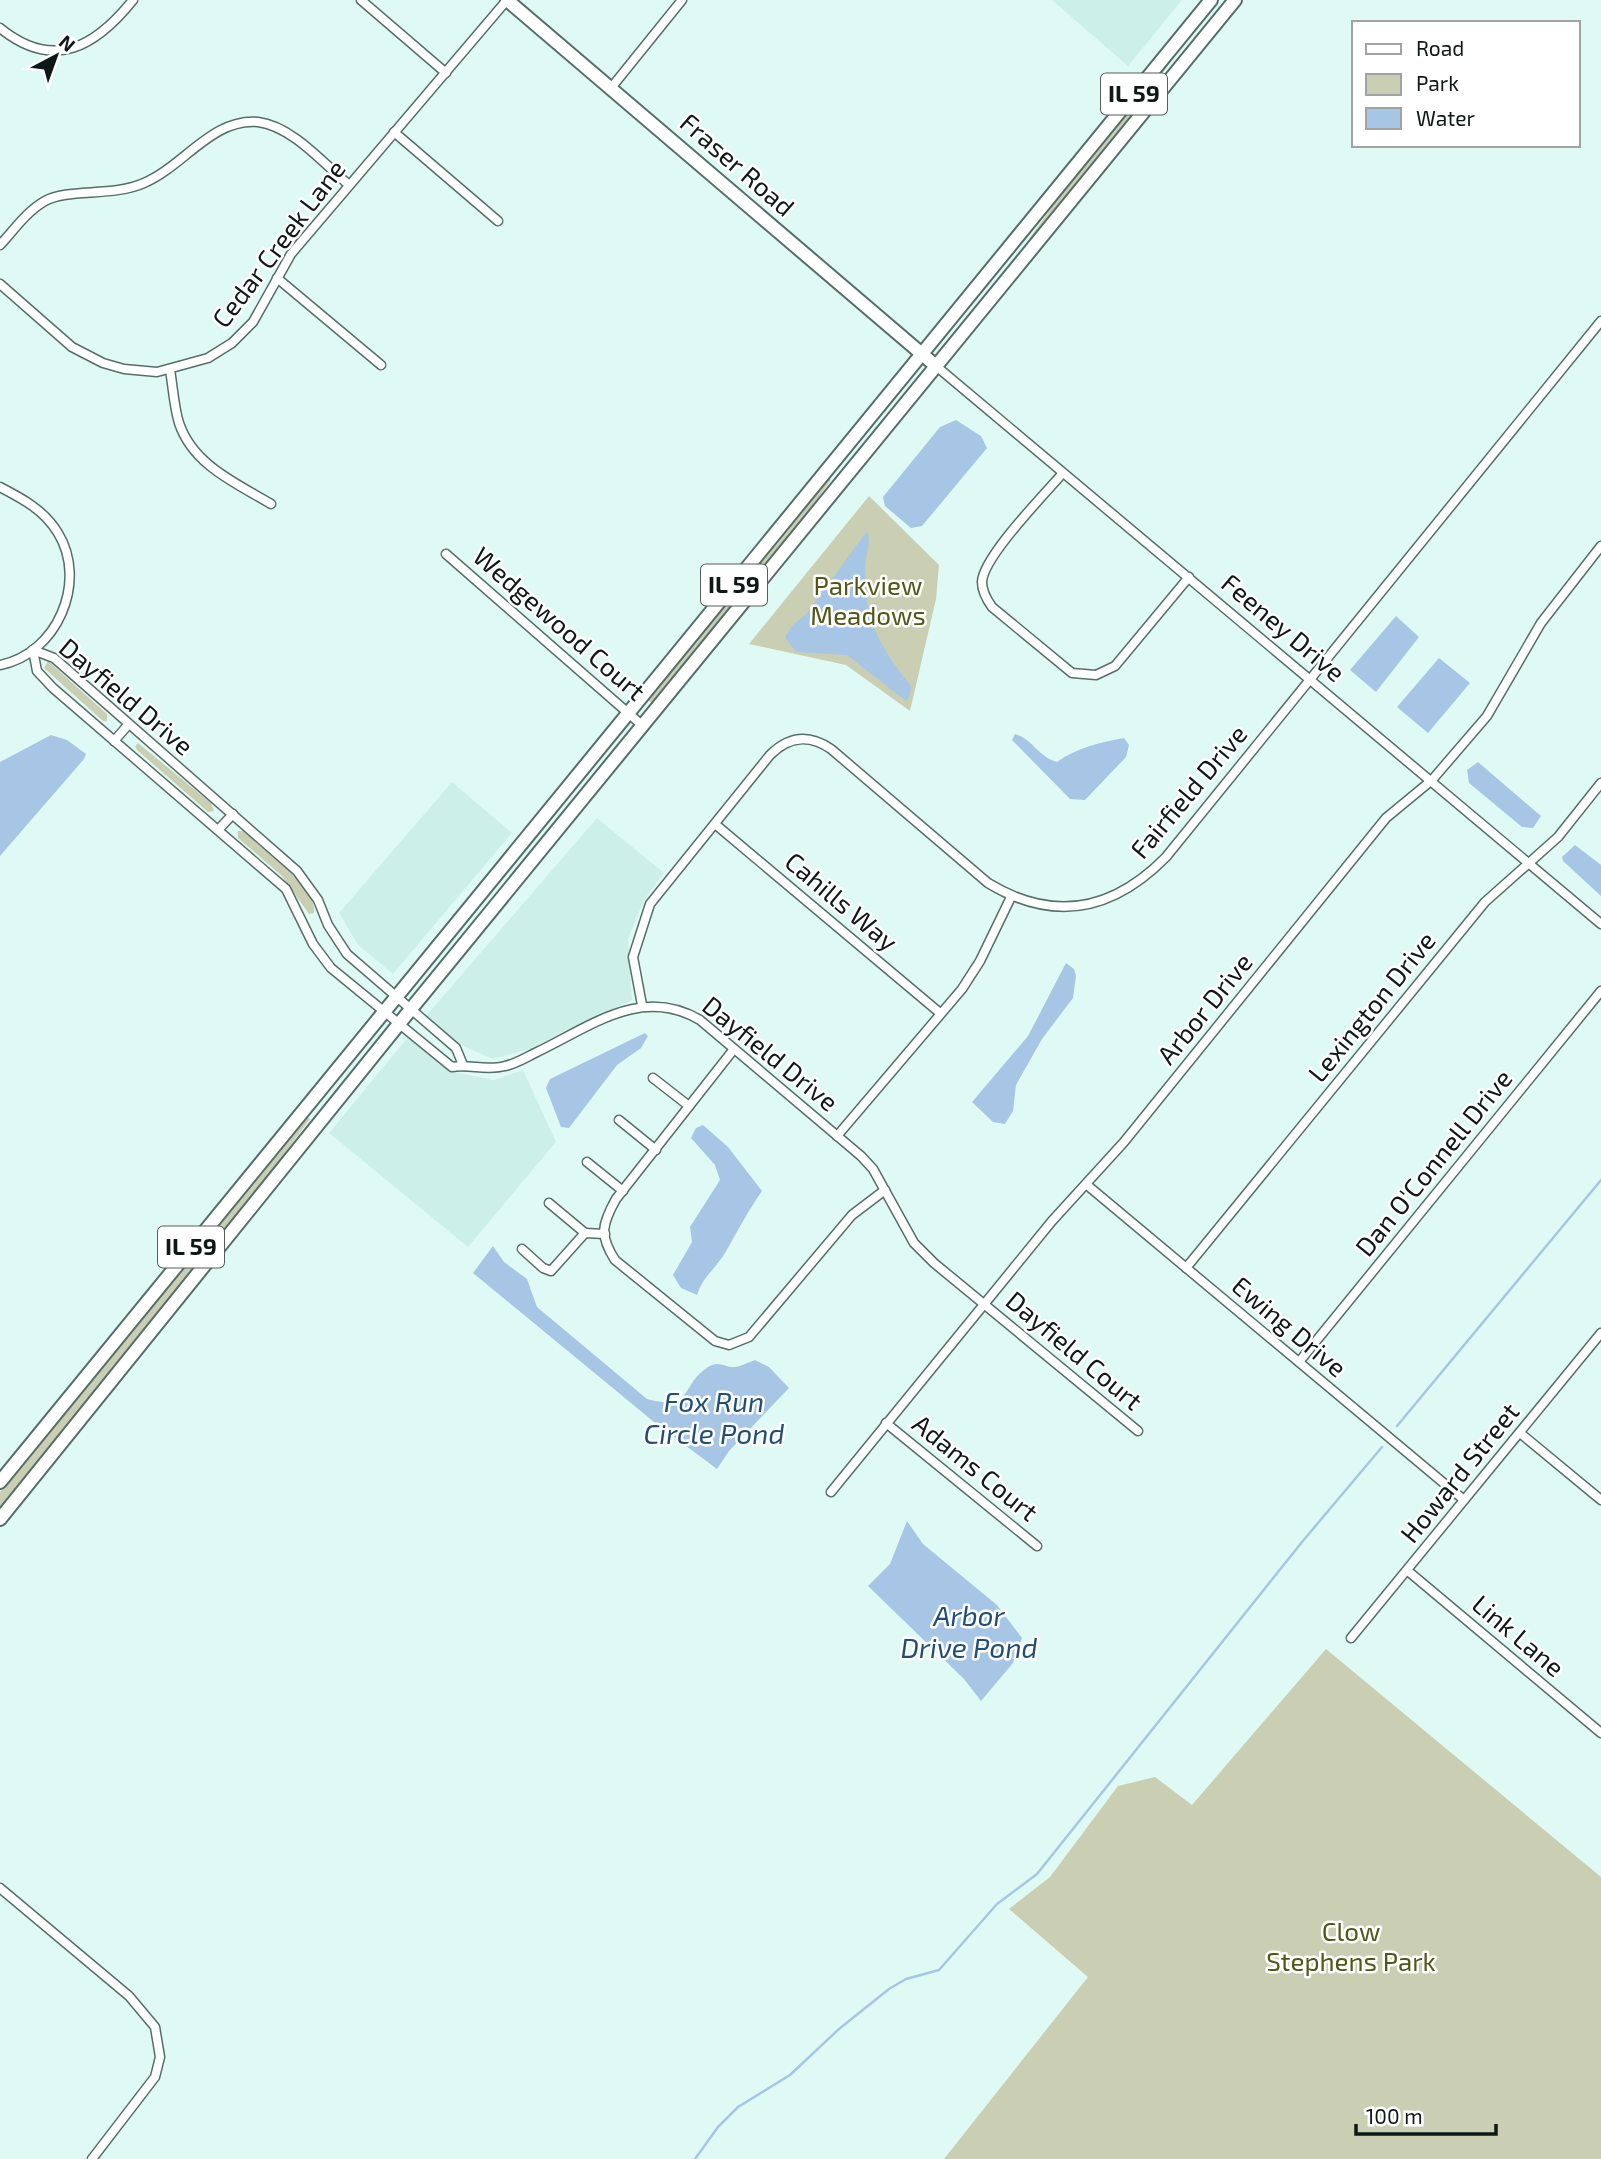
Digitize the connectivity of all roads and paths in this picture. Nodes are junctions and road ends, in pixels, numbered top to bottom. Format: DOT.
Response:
graph roads {
  1 [pos="133,0"];
  2 [pos="360,0"];
  3 [pos="507,0"];
  4 [pos="1211,0"];
  5 [pos="1235,0"];
  6 [pos="679,1"];
  7 [pos="0,28"];
  8 [pos="446,72"];
  9 [pos="611,88"];
  10 [pos="394,132"];
  11 [pos="349,185"];
  12 [pos="498,221"];
  13 [pos="0,245"];
  14 [pos="276,278"];
  15 [pos="0,284"];
  16 [pos="1601,321"];
  17 [pos="922,354"];
  18 [pos="381,365"];
  19 [pos="936,366"];
  20 [pos="170,370"];
  21 [pos="1062,474"];
  22 [pos="0,486"];
  23 [pos="271,504"];
  24 [pos="1601,546"];
  25 [pos="446,554"];
  26 [pos="1189,578"];
  27 [pos="33,650"];
  28 [pos="0,665"];
  29 [pos="1310,679"];
  30 [pos="629,713"];
  31 [pos="128,725"];
  32 [pos="643,726"];
  33 [pos="114,741"];
  34 [pos="1432,780"];
  35 [pos="1601,783"];
  36 [pos="233,814"];
  37 [pos="715,824"];
  38 [pos="218,830"];
  39 [pos="1530,861"];
  40 [pos="1011,897"];
  41 [pos="1601,924"];
  42 [pos="1601,991"];
  43 [pos="398,997"];
  44 [pos="642,1006"];
  45 [pos="411,1009"];
  46 [pos="940,1013"];
  47 [pos="384,1014"];
  48 [pos="398,1026"];
  49 [pos="734,1049"];
  50 [pos="463,1065"];
  51 [pos="653,1078"];
  52 [pos="689,1106"];
  53 [pos="619,1120"];
  54 [pos="837,1136"];
  55 [pos="656,1150"];
  56 [pos="587,1162"];
  57 [pos="1087,1185"];
  58 [pos="885,1190"];
  59 [pos="622,1191"];
  60 [pos="549,1203"];
  61 [pos="585,1233"];
  62 [pos="605,1234"];
  63 [pos="522,1248"];
  64 [pos="1186,1268"];
  65 [pos="984,1304"];
  66 [pos="1601,1333"];
  67 [pos="1300,1363"];
  68 [pos="886,1423"];
  69 [pos="1138,1431"];
  70 [pos="1520,1433"];
  71 [pos="0,1482"];
  72 [pos="831,1493"];
  73 [pos="1464,1500"];
  74 [pos="1601,1500"];
  75 [pos="0,1519"];
  76 [pos="1037,1546"];
  77 [pos="1408,1571"];
  78 [pos="1351,1638"];
  79 [pos="1601,1732"];
  80 [pos="0,1888"];
  81 [pos="92,2159"];
  1 -- 7 [label="street"];
  2 -- 8 [label="street"];
  3 -- 8 [label="street, Cedar Creek Lane"];
  3 -- 9 [label="main road, Fraser Road"];
  4 -- 17 [label="main road, IL 59"];
  5 -- 19 [label="main road, IL 59"];
  6 -- 9 [label="street"];
  8 -- 10 [label="street, Cedar Creek Lane"];
  9 -- 17 [label="main road, Fraser Road"];
  10 -- 11 [label="street, Cedar Creek Lane"];
  10 -- 12 [label="street"];
  11 -- 13 [label="street"];
  11 -- 14 [label="street, Cedar Creek Lane"];
  14 -- 18 [label="street"];
  14 -- 20 [label="street, Cedar Creek Lane"];
  15 -- 20 [label="street, Cedar Creek Lane"];
  16 -- 29 [label="street, Fairfield Drive"];
  17 -- 19 [label="main road, Fraser Road"];
  17 -- 30 [label="main road, IL 59"];
  19 -- 21 [label="street, Feeney Drive"];
  19 -- 32 [label="main road, IL 59"];
  20 -- 23 [label="street"];
  21 -- 26 [label="street, Feeney Drive"];
  21 -- 26 [label="street"];
  22 -- 27 [label="street"];
  24 -- 34 [label="street, Arbor Drive"];
  25 -- 30 [label="street, Wedgewood Court"];
  26 -- 29 [label="street, Feeney Drive"];
  27 -- 28 [label="street"];
  27 -- 31 [label="street, Dayfield Drive"];
  27 -- 33 [label="street, Dayfield Drive"];
  29 -- 34 [label="street, Feeney Drive"];
  29 -- 40 [label="street, Fairfield Drive"];
  30 -- 32 [label="street, Wedgewood Court"];
  30 -- 43 [label="main road, IL 59"];
  31 -- 33 [label="street"];
  31 -- 36 [label="street, Dayfield Drive"];
  32 -- 45 [label="main road, IL 59"];
  33 -- 38 [label="street, Dayfield Drive"];
  34 -- 39 [label="street, Feeney Drive"];
  34 -- 57 [label="street, Arbor Drive"];
  35 -- 39 [label="street, Lexington Drive"];
  36 -- 38 [label="street"];
  36 -- 43 [label="street, Dayfield Drive"];
  37 -- 40 [label="street, Fairfield Drive"];
  37 -- 44 [label="street, Fairfield Drive"];
  37 -- 46 [label="street, Cahills Way"];
  38 -- 47 [label="street, Dayfield Drive"];
  39 -- 41 [label="street, Feeney Drive"];
  39 -- 64 [label="street, Lexington Drive"];
  40 -- 46 [label="street"];
  42 -- 67 [label="street, Dan O'Connell Drive"];
  43 -- 45 [label="street, Dayfield Drive"];
  43 -- 47 [label="main road, IL 59"];
  44 -- 49 [label="street, Dayfield Drive"];
  44 -- 50 [label="street, Dayfield Drive"];
  45 -- 48 [label="main road, IL 59"];
  45 -- 50 [label="street, Dayfield Drive"];
  46 -- 54 [label="street"];
  47 -- 48 [label="street, Dayfield Drive"];
  47 -- 71 [label="main road, IL 59"];
  48 -- 50 [label="street, Dayfield Drive"];
  48 -- 75 [label="main road, IL 59"];
  49 -- 52 [label="street"];
  49 -- 54 [label="street, Dayfield Drive"];
  51 -- 52 [label="street"];
  52 -- 55 [label="street"];
  53 -- 55 [label="street"];
  54 -- 58 [label="street, Dayfield Drive"];
  55 -- 59 [label="street"];
  56 -- 59 [label="street"];
  57 -- 64 [label="street, Ewing Drive"];
  57 -- 65 [label="street, Arbor Drive"];
  58 -- 62 [label="street"];
  58 -- 65 [label="street, Dayfield Drive"];
  59 -- 62 [label="street"];
  60 -- 61 [label="street"];
  61 -- 62 [label="street"];
  61 -- 63 [label="street"];
  64 -- 67 [label="street, Ewing Drive"];
  65 -- 68 [label="street, Arbor Drive"];
  65 -- 69 [label="street, Dayfield Court"];
  66 -- 70 [label="street, Howard Street"];
  67 -- 73 [label="street, Ewing Drive"];
  68 -- 72 [label="street, Arbor Drive"];
  68 -- 76 [label="street, Adams Court"];
  70 -- 73 [label="street, Howard Street"];
  70 -- 74 [label="street"];
  73 -- 77 [label="street, Howard Street"];
  77 -- 78 [label="street, Howard Street"];
  77 -- 79 [label="street, Link Lane"];
  80 -- 81 [label="street"];
}
